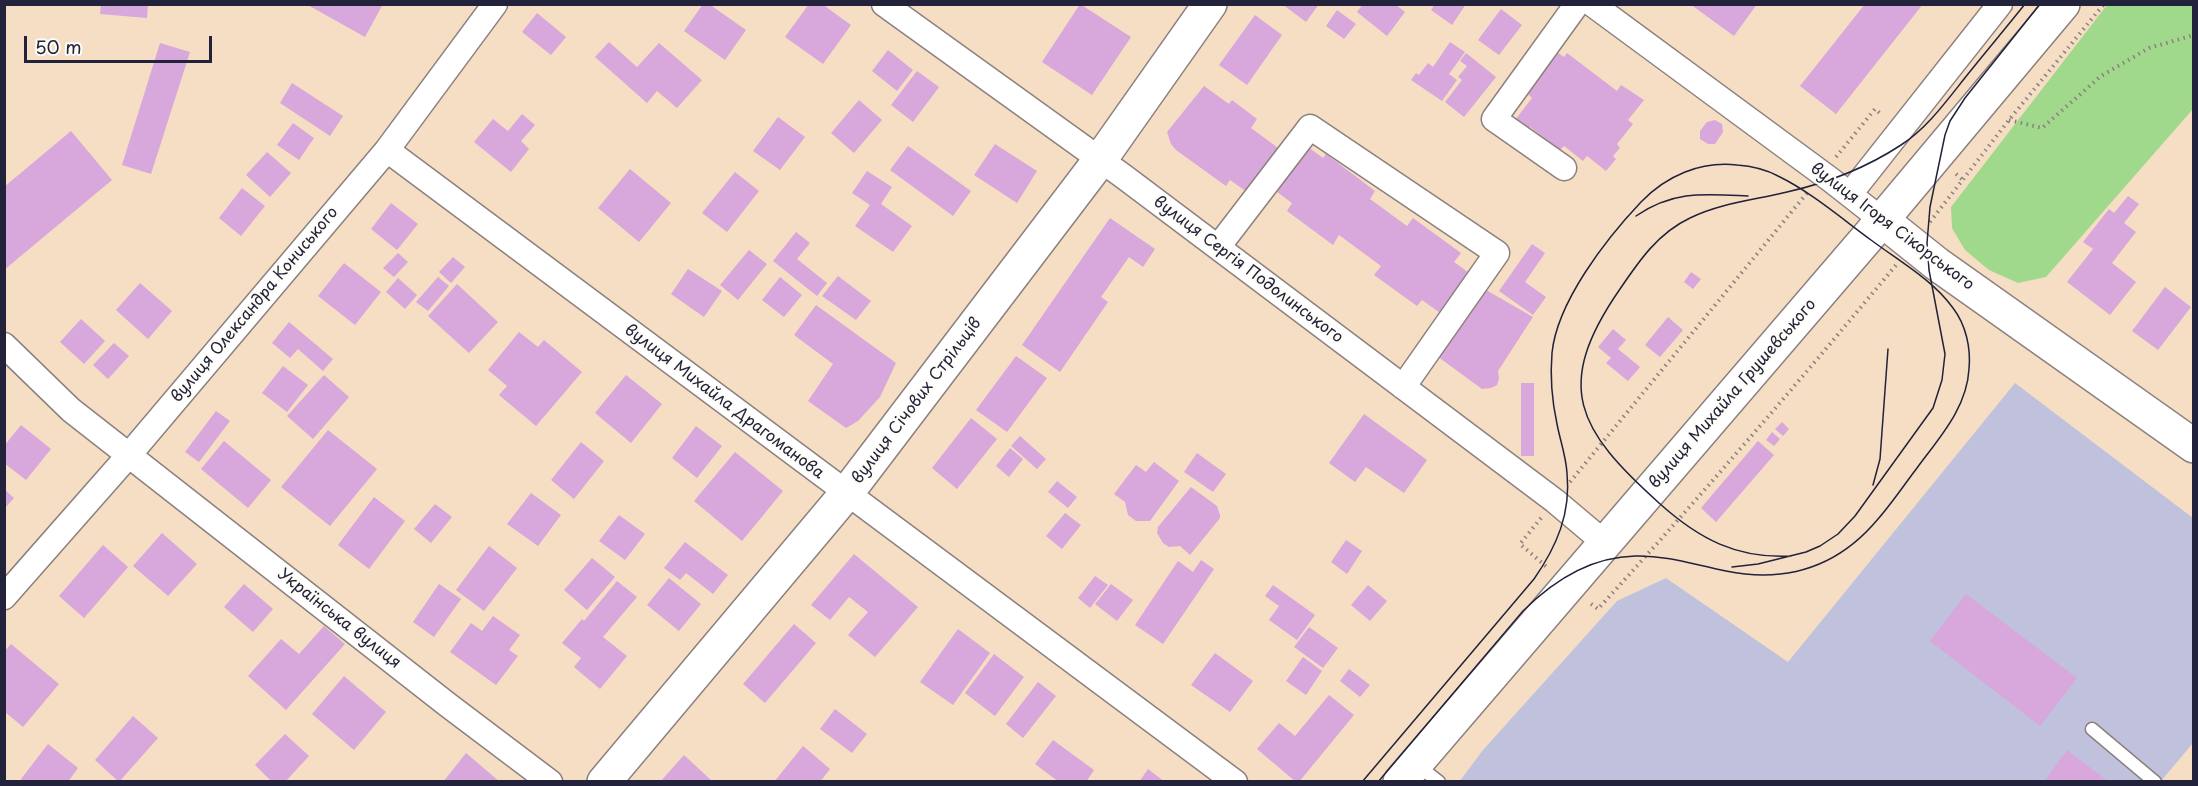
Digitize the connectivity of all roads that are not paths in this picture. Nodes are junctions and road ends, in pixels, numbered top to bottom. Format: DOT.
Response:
graph roads {
  1 [pos="495,4"];
  2 [pos="884,4"];
  3 [pos="1210,4"];
  4 [pos="1577,4"];
  5 [pos="1592,4"];
  6 [pos="2000,4"];
  7 [pos="2063,4"];
  8 [pos="387,150"];
  9 [pos="1100,160"];
  10 [pos="1564,168"];
  11 [pos="1850,194"];
  12 [pos="1882,220"];
  13 [pos="1218,247"];
  14 [pos="4,345"];
  15 [pos="1403,387"];
  16 [pos="2193,446"];
  17 [pos="129,455"];
  18 [pos="846,494"];
  19 [pos="1606,544"];
  20 [pos="4,597"];
  21 [pos="2091,729"];
  22 [pos="1418,775"];
  23 [pos="550,782"];
  24 [pos="604,782"];
  25 [pos="1235,782"];
  26 [pos="2155,782"];
  1 -- 8 [label="street, вулиця Олександра Кониського"];
  2 -- 9 [label="street, вулиця Сергія Подолинського"];
  3 -- 9 [label="main road, вулиця Січових Стрільців"];
  4 -- 10 [label="street"];
  5 -- 11 [label="street, вулиця Ігоря Сікорського"];
  6 -- 11 [label="street"];
  7 -- 12 [label="main road, вулиця Михайла Грушевського"];
  8 -- 17 [label="street, вулиця Олександра Кониського"];
  8 -- 18 [label="street, вулиця Михайла Драгоманова"];
  9 -- 13 [label="street, вулиця Сергія Подолинського"];
  9 -- 18 [label="main road, вулиця Січових Стрільців"];
  11 -- 12 [label="street, вулиця Ігоря Сікорського"];
  12 -- 16 [label="main road, вулиця Ігоря Сікорського"];
  12 -- 19 [label="main road, вулиця Михайла Грушевського"];
  13 -- 15 [label="street, вулиця Сергія Подолинського"];
  13 -- 15 [label="street"];
  14 -- 17 [label="street, Українська вулиця"];
  15 -- 19 [label="street, вулиця Сергія Подолинського"];
  17 -- 20 [label="street, вулиця Олександра Кониського"];
  17 -- 23 [label="street, Українська вулиця"];
  18 -- 24 [label="main road, вулиця Січових Стрільців"];
  18 -- 25 [label="street, вулиця Михайла Драгоманова"];
  19 -- 22 [label="main road, вулиця Михайла Грушевського"];
  21 -- 26 [label="lane"];
}
